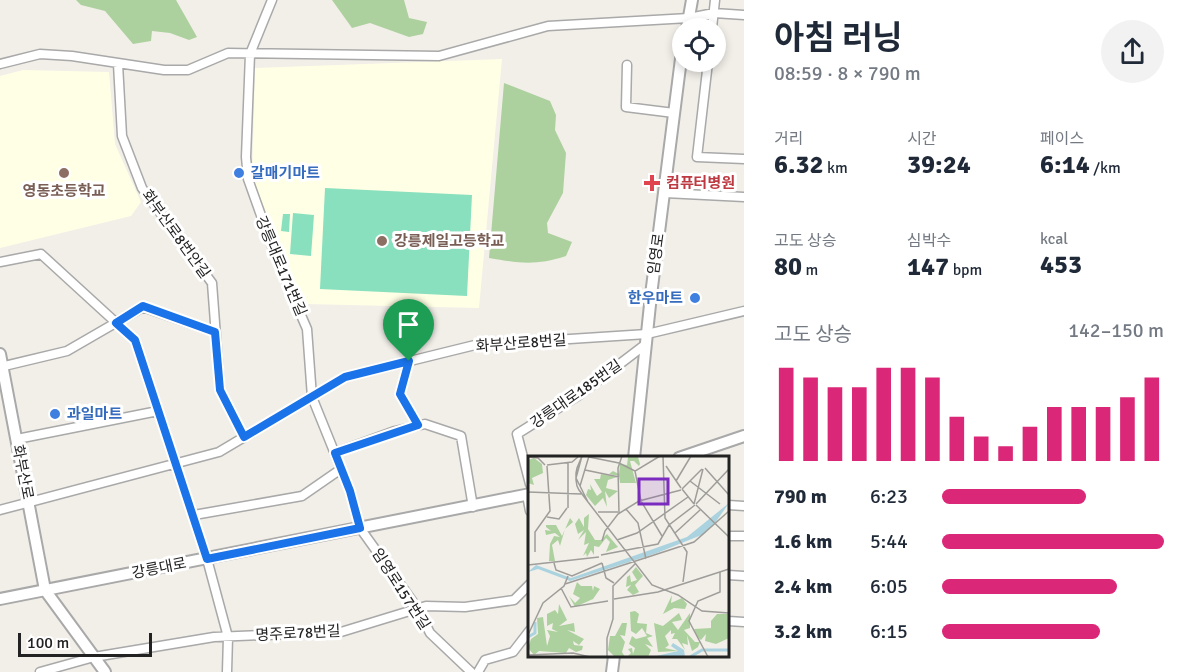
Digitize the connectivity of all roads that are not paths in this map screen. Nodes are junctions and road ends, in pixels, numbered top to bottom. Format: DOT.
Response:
graph roads {
  1 [pos="272,0"];
  2 [pos="692,0"];
  3 [pos="715,0"];
  4 [pos="714,13"];
  5 [pos="744,15"];
  6 [pos="689,18"];
  7 [pos="701,18"];
  8 [pos="713,18"];
  9 [pos="672,23"];
  10 [pos="250,54"];
  11 [pos="0,64"];
  12 [pos="118,64"];
  13 [pos="627,65"];
  14 [pos="679,72"];
  15 [pos="707,72"];
  16 [pos="674,113"];
  17 [pos="744,159"];
  18 [pos="665,193"];
  19 [pos="744,197"];
  20 [pos="0,262"];
  21 [pos="744,311"];
  22 [pos="116,323"];
  23 [pos="215,332"];
  24 [pos="647,339"];
  25 [pos="0,354"];
  26 [pos="409,361"];
  27 [pos="1,367"];
  28 [pos="312,397"];
  29 [pos="158,411"];
  30 [pos="418,425"];
  31 [pos="744,436"];
  32 [pos="244,437"];
  33 [pos="17,439"];
  34 [pos="335,453"];
  35 [pos="634,456"];
  36 [pos="685,456"];
  37 [pos="175,464"];
  38 [pos="341,469"];
  39 [pos="528,491"];
  40 [pos="29,502"];
  41 [pos="729,505"];
  42 [pos="744,506"];
  43 [pos="472,507"];
  44 [pos="0,510"];
  45 [pos="194,515"];
  46 [pos="360,528"];
  47 [pos="729,536"];
  48 [pos="744,537"];
  49 [pos="207,559"];
  50 [pos="729,575"];
  51 [pos="744,576"];
  52 [pos="528,586"];
  53 [pos="45,590"];
  54 [pos="0,599"];
  55 [pos="418,609"];
  56 [pos="729,621"];
  57 [pos="744,622"];
  58 [pos="528,633"];
  59 [pos="228,637"];
  60 [pos="94,657"];
  61 [pos="614,657"];
  62 [pos="40,672"];
  63 [pos="105,672"];
  64 [pos="227,672"];
  65 [pos="471,672"];
  66 [pos="478,672"];
  67 [pos="612,672"];
  1 -- 10 [label="street, 강릉대로171번길"];
  2 -- 6 [label="street"];
  3 -- 4 [label="street"];
  4 -- 5 [label="street"];
  4 -- 7 [label="street"];
  4 -- 8 [label="street"];
  9 -- 10 [label="street"];
  10 -- 12 [label="street"];
  10 -- 28 [label="street, 강릉대로171번길"];
  11 -- 12 [label="street"];
  12 -- 23 [label="street, 화부산로8번안길"];
  13 -- 16 [label="street"];
  14 -- 16 [label="street, 임영로"];
  15 -- 17 [label="street"];
  16 -- 18 [label="street, 임영로"];
  18 -- 19 [label="street"];
  18 -- 24 [label="street, 임영로"];
  20 -- 22 [label="street"];
  21 -- 24 [label="street"];
  22 -- 23 [label="street"];
  22 -- 27 [label="street"];
  22 -- 29 [label="street"];
  23 -- 32 [label="street, 화부산로8번안길"];
  24 -- 26 [label="street, 화부산로8번길"];
  24 -- 35 [label="street, 임영로"];
  24 -- 39 [label="street, 강릉대로185번길"];
  25 -- 27 [label="street, 화부산로"];
  26 -- 28 [label="street, 화부산로8번길"];
  26 -- 30 [label="street"];
  27 -- 33 [label="street, 화부산로"];
  28 -- 32 [label="street, 화부산로8번길"];
  28 -- 34 [label="street, 강릉대로171번길"];
  29 -- 33 [label="street"];
  29 -- 37 [label="street"];
  30 -- 34 [label="street"];
  30 -- 43 [label="street"];
  31 -- 36 [label="street"];
  32 -- 37 [label="street, 화부산로8번길"];
  33 -- 40 [label="street, 화부산로"];
  34 -- 38 [label="street, 강릉대로171번길"];
  37 -- 40 [label="street, 화부산로8번길"];
  37 -- 45 [label="street"];
  38 -- 45 [label="street"];
  38 -- 46 [label="street, 강릉대로171번길"];
  39 -- 43 [label="street, 강릉대로"];
  40 -- 44 [label="street, 화부산로8번길"];
  40 -- 53 [label="street, 화부산로"];
  41 -- 42 [label="street"];
  43 -- 46 [label="street, 강릉대로"];
  45 -- 49 [label="street"];
  46 -- 49 [label="street, 강릉대로"];
  46 -- 55 [label="street, 임영로157번길"];
  47 -- 48 [label="street"];
  49 -- 53 [label="street, 강릉대로"];
  49 -- 59 [label="street"];
  50 -- 51 [label="street"];
  52 -- 55 [label="street, 명주로78번길"];
  53 -- 54 [label="street, 강릉대로"];
  53 -- 60 [label="street"];
  55 -- 59 [label="street, 명주로78번길"];
  55 -- 65 [label="street, 임영로157번길"];
  56 -- 57 [label="street"];
  58 -- 66 [label="street"];
  59 -- 60 [label="street, 명주로78번길"];
  59 -- 64 [label="street"];
  60 -- 62 [label="street, 명주로78번길"];
  60 -- 63 [label="street"];
  61 -- 67 [label="street"];
}
